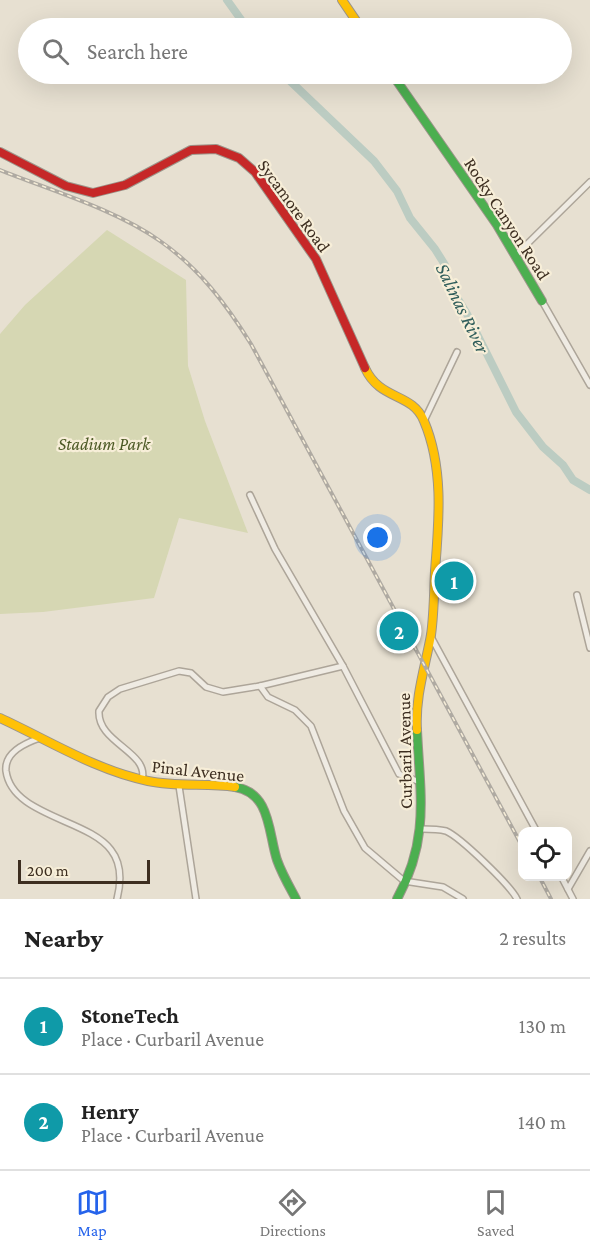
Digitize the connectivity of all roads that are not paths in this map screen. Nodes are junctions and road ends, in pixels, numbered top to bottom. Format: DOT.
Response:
graph roads {
  1 [pos="342,0"];
  2 [pos="354,18"];
  3 [pos="399,84"];
  4 [pos="0,152"];
  5 [pos="590,182"];
  6 [pos="516,255"];
  7 [pos="542,302"];
  8 [pos="457,352"];
  9 [pos="590,385"];
  10 [pos="424,422"];
  11 [pos="250,495"];
  12 [pos="577,595"];
  13 [pos="430,635"];
  14 [pos="590,648"];
  15 [pos="343,666"];
  16 [pos="260,686"];
  17 [pos="0,718"];
  18 [pos="40,738"];
  19 [pos="142,780"];
  20 [pos="420,782"];
  21 [pos="179,786"];
  22 [pos="535,827"];
  23 [pos="422,829"];
  24 [pos="590,851"];
  25 [pos="564,881"];
  26 [pos="408,883"];
  27 [pos="568,889"];
  28 [pos="117,899"];
  29 [pos="196,899"];
  30 [pos="296,899"];
  31 [pos="397,899"];
  32 [pos="463,899"];
  33 [pos="517,899"];
  34 [pos="573,899"];
  1 -- 2 [label="street"];
  3 -- 6 [label="street, Rocky Canyon Road"];
  4 -- 10 [label="street, Sycamore Road"];
  5 -- 6 [label="street"];
  6 -- 7 [label="street, Rocky Canyon Road"];
  7 -- 9 [label="street, Rocky Canyon Road"];
  8 -- 10 [label="street"];
  10 -- 13 [label="street, Curbaril Avenue"];
  11 -- 15 [label="street"];
  12 -- 14 [label="street"];
  13 -- 20 [label="street, Curbaril Avenue"];
  13 -- 22 [label="street"];
  15 -- 16 [label="street"];
  15 -- 20 [label="street"];
  16 -- 19 [label="street"];
  16 -- 26 [label="street"];
  17 -- 18 [label="street, Pinal Avenue"];
  18 -- 19 [label="street, Pinal Avenue"];
  18 -- 28 [label="street"];
  19 -- 21 [label="street, Pinal Avenue"];
  20 -- 23 [label="street, Curbaril Avenue"];
  21 -- 29 [label="street"];
  21 -- 30 [label="street, Pinal Avenue"];
  23 -- 26 [label="street, Curbaril Avenue"];
  23 -- 33 [label="street"];
  24 -- 27 [label="street"];
  25 -- 27 [label="street"];
  26 -- 31 [label="street, Curbaril Avenue"];
  26 -- 32 [label="street"];
  27 -- 34 [label="street"];
}
